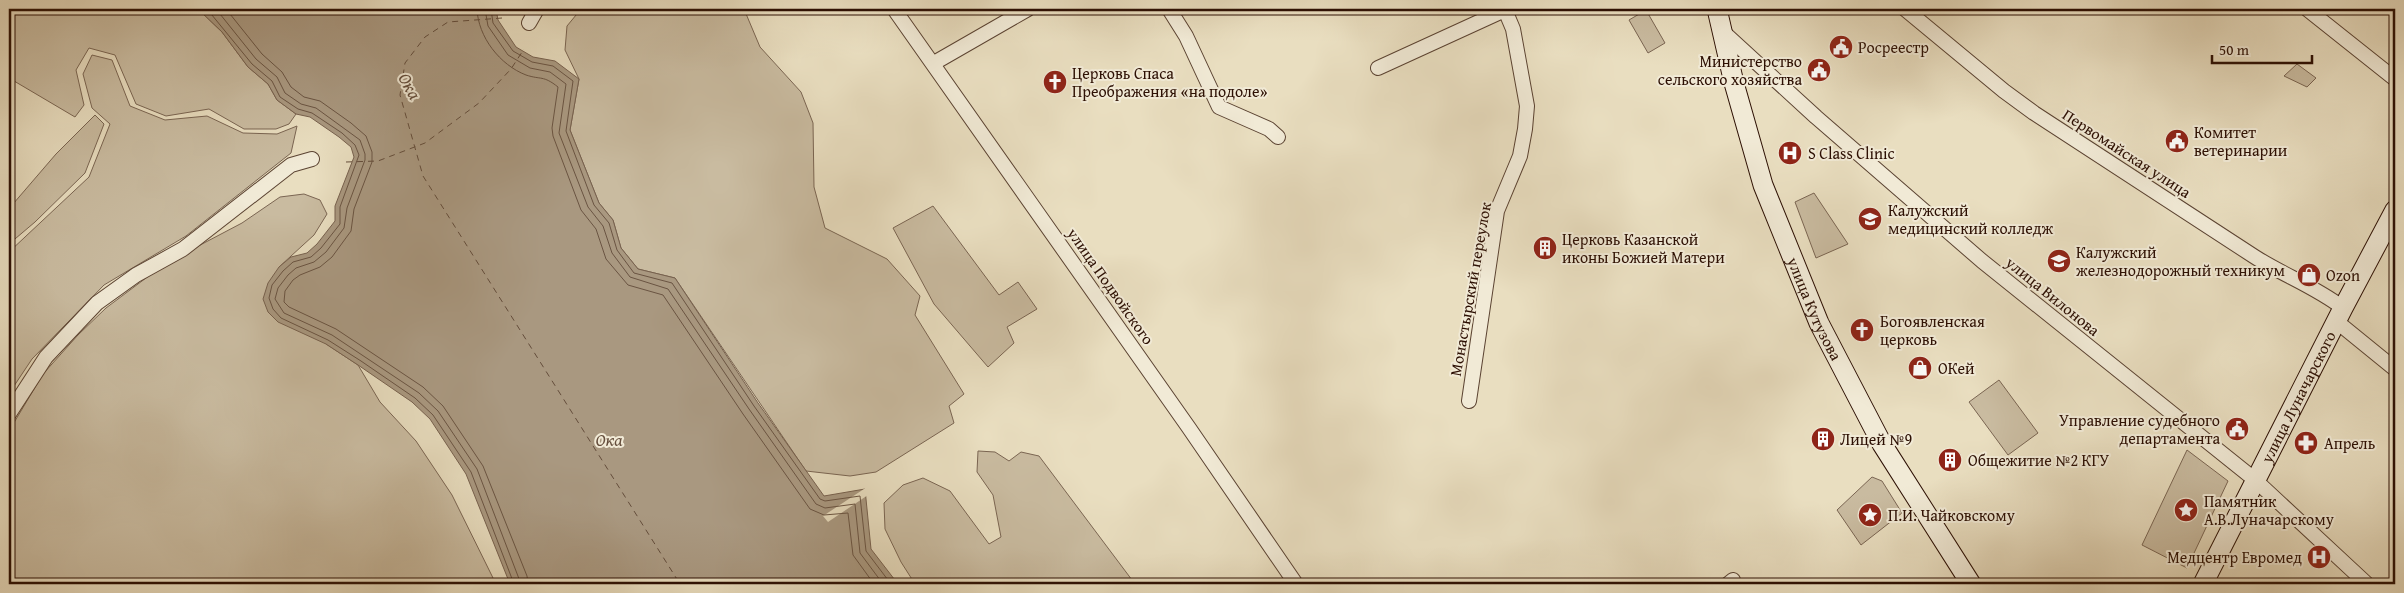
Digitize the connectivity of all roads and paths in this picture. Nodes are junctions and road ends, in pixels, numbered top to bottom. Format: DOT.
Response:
graph roads {
  1 [pos="537,9"];
  2 [pos="894,9"];
  3 [pos="1028,9"];
  4 [pos="1169,9"];
  5 [pos="1718,9"];
  6 [pos="1905,9"];
  7 [pos="2307,9"];
  8 [pos="1506,10"];
  9 [pos="529,24"];
  10 [pos="1722,31"];
  11 [pos="934,63"];
  12 [pos="1378,68"];
  13 [pos="2395,79"];
  14 [pos="1278,137"];
  15 [pos="312,159"];
  16 [pos="2395,210"];
  17 [pos="2339,314"];
  18 [pos="2395,369"];
  19 [pos="1469,401"];
  20 [pos="9,414"];
  21 [pos="2254,480"];
  22 [pos="1296,584"];
  23 [pos="1971,584"];
  24 [pos="2203,584"];
  25 [pos="2367,584"];
  1 -- 9 [label="street"];
  2 -- 11 [label="street, улица Подвойского"];
  3 -- 11 [label="street"];
  4 -- 14 [label="street"];
  5 -- 10 [label="main road, улица Кутузова"];
  6 -- 17 [label="street, Первомайская улица"];
  7 -- 13 [label="street"];
  8 -- 12 [label="street"];
  8 -- 19 [label="street, Монастырский переулок"];
  10 -- 21 [label="street, улица Вилонова"];
  10 -- 23 [label="main road, улица Кутузова"];
  11 -- 22 [label="street, улица Подвойского"];
  15 -- 20 [label="street"];
  16 -- 17 [label="main road, улица Луначарского"];
  17 -- 18 [label="street, Первомайская улица"];
  17 -- 21 [label="main road, улица Луначарского"];
  21 -- 24 [label="main road, улица Луначарского"];
  21 -- 25 [label="street, улица Вилонова"];
}
